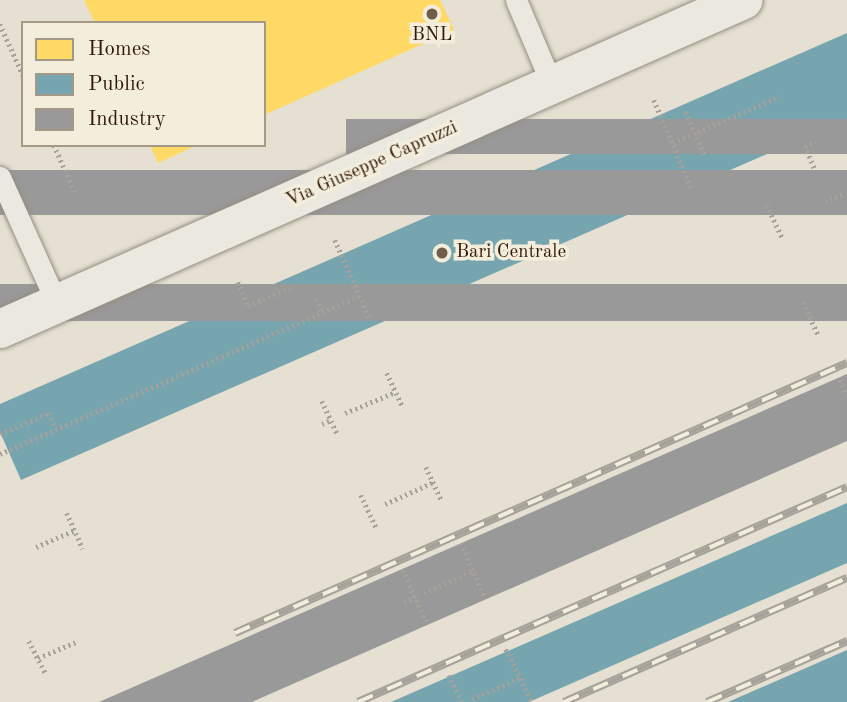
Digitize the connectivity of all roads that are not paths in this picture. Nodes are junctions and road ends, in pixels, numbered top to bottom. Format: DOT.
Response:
graph roads {
  1 [pos="516,0"];
  2 [pos="744,0"];
  3 [pos="552,85"];
  4 [pos="0,177"];
  5 [pos="57,304"];
  6 [pos="0,329"];
  1 -- 3 [label="lane"];
  2 -- 3 [label="main road, Via Giuseppe Capruzzi"];
  3 -- 5 [label="main road, Via Giuseppe Capruzzi"];
  4 -- 5 [label="lane"];
  5 -- 6 [label="main road, Via Giuseppe Capruzzi"];
}
